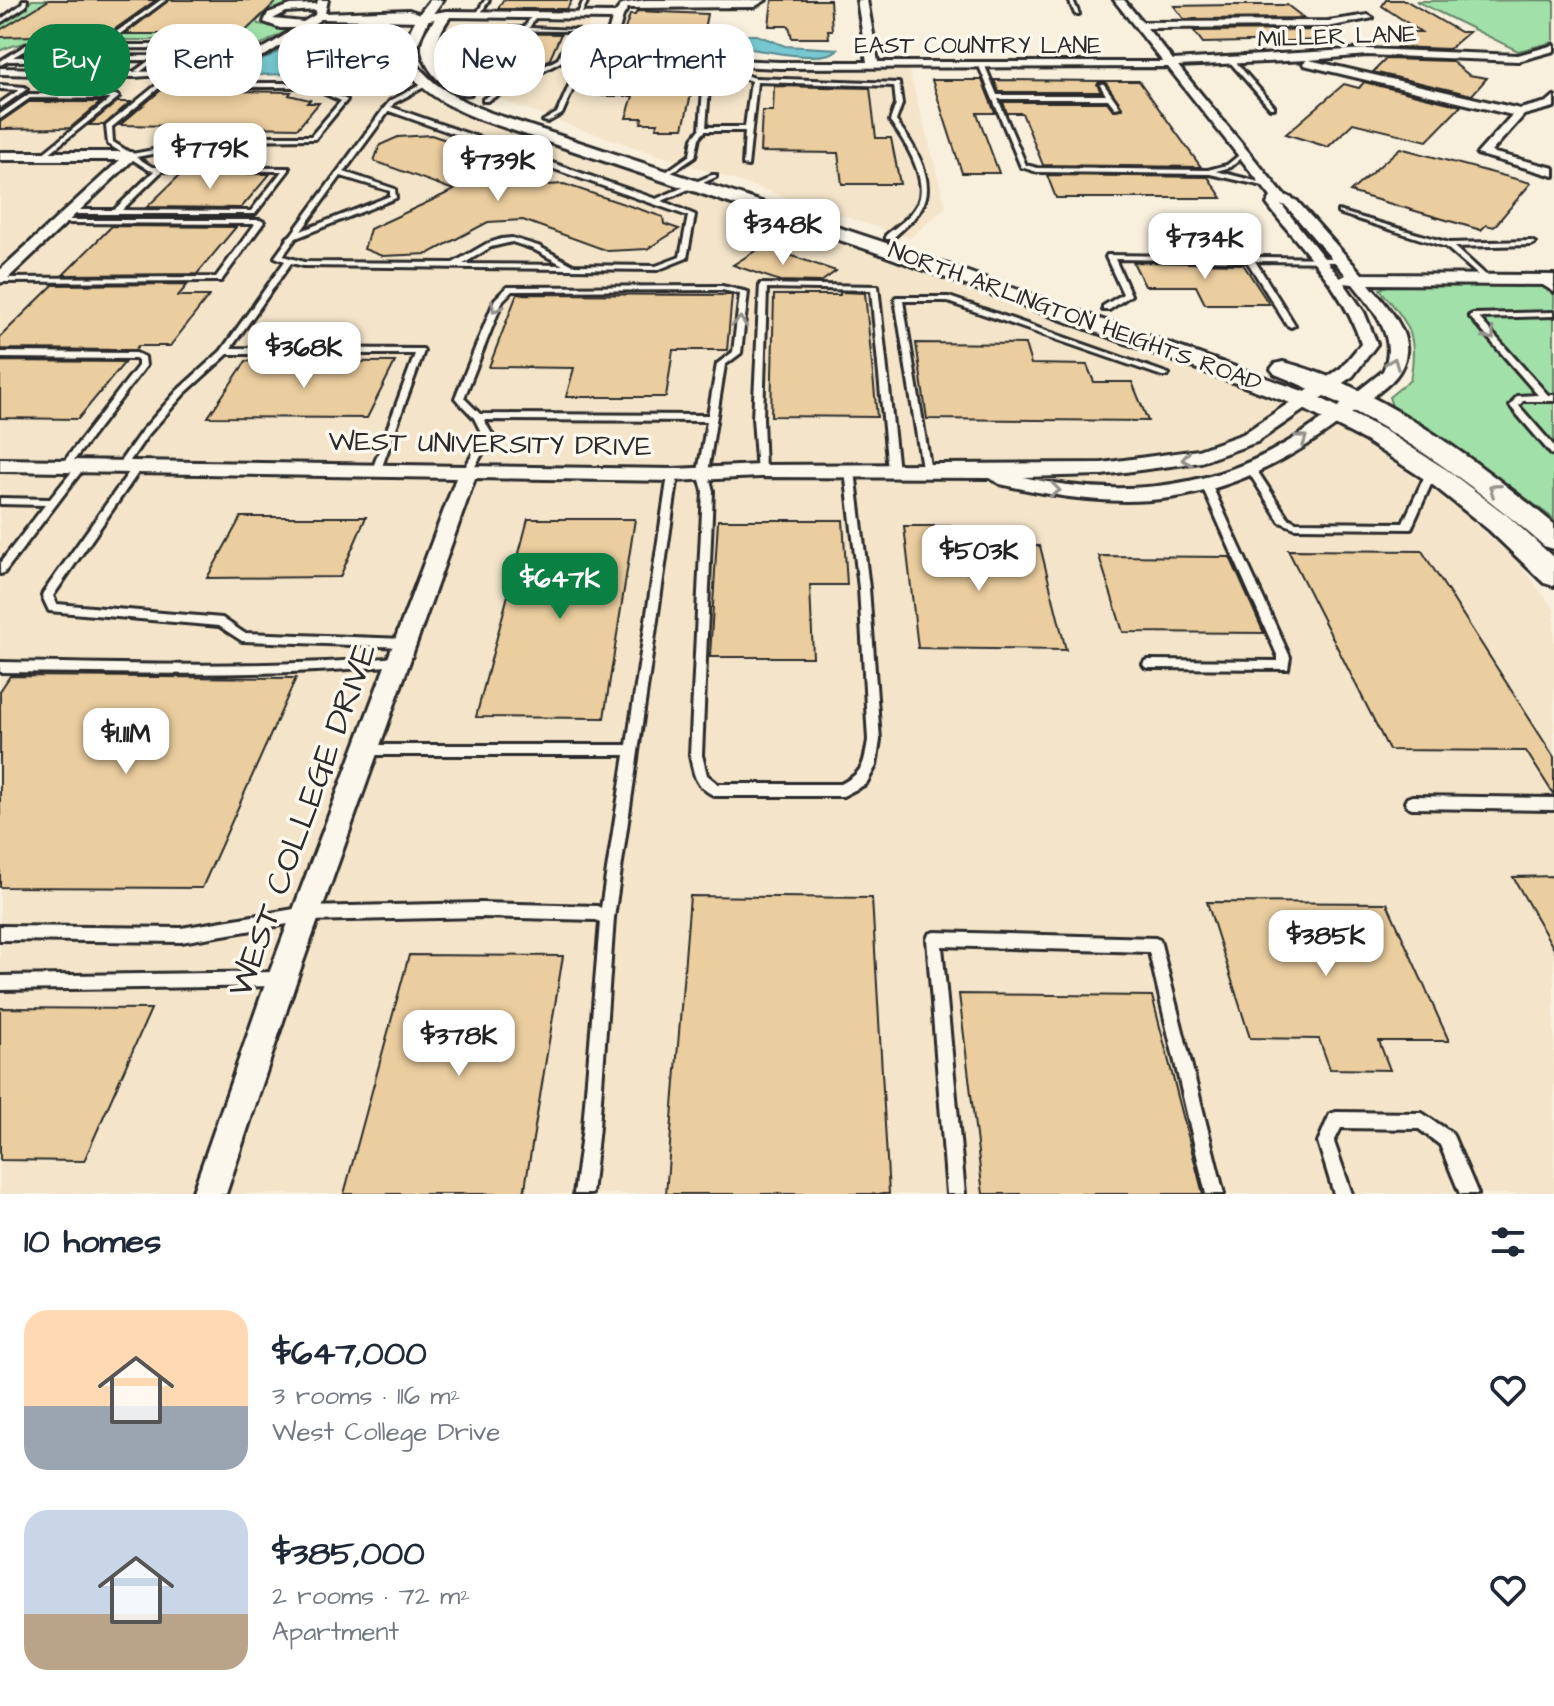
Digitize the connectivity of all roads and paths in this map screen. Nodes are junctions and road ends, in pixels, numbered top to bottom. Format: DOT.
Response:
graph roads {
  1 [pos="25,0"];
  2 [pos="164,0"];
  3 [pos="457,0"];
  4 [pos="487,0"];
  5 [pos="586,0"];
  6 [pos="761,0"];
  7 [pos="862,0"];
  8 [pos="1071,0"];
  9 [pos="1119,0"];
  10 [pos="441,7"];
  11 [pos="321,8"];
  12 [pos="1077,13"];
  13 [pos="477,15"];
  14 [pos="535,15"];
  15 [pos="579,15"];
  16 [pos="618,16"];
  17 [pos="423,18"];
  18 [pos="1368,18"];
  19 [pos="0,22"];
  20 [pos="130,24"];
  21 [pos="278,24"];
  22 [pos="307,24"];
  23 [pos="529,24"];
  24 [pos="616,24"];
  25 [pos="1138,25"];
  26 [pos="545,29"];
  27 [pos="278,43"];
  28 [pos="24,48"];
  29 [pos="1554,48"];
  30 [pos="1540,52"];
  31 [pos="146,58"];
  32 [pos="7,59"];
  33 [pos="1287,59"];
  34 [pos="1231,60"];
  35 [pos="1554,60"];
  36 [pos="1168,62"];
  37 [pos="0,63"];
  38 [pos="146,65"];
  39 [pos="873,65"];
  40 [pos="982,66"];
  41 [pos="754,67"];
  42 [pos="545,68"];
  43 [pos="0,71"];
  44 [pos="138,71"];
  45 [pos="754,80"];
  46 [pos="424,85"];
  47 [pos="1103,85"];
  48 [pos="0,87"];
  49 [pos="492,96"];
  50 [pos="568,96"];
  51 [pos="705,96"];
  52 [pos="752,96"];
  53 [pos="994,97"];
  54 [pos="1110,97"];
  55 [pos="1554,99"];
  56 [pos="485,100"];
  57 [pos="0,106"];
  58 [pos="1117,107"];
  59 [pos="1272,107"];
  60 [pos="387,108"];
  61 [pos="1520,113"];
  62 [pos="0,117"];
  63 [pos="546,121"];
  64 [pos="703,129"];
  65 [pos="748,129"];
  66 [pos="1243,154"];
  67 [pos="0,156"];
  68 [pos="43,156"];
  69 [pos="131,156"];
  70 [pos="746,165"];
  71 [pos="160,169"];
  72 [pos="1210,172"];
  73 [pos="1554,172"];
  74 [pos="339,173"];
  75 [pos="697,175"];
  76 [pos="1273,191"];
  77 [pos="656,201"];
  78 [pos="116,212"];
  79 [pos="1340,212"];
  80 [pos="66,217"];
  81 [pos="889,237"];
  82 [pos="291,238"];
  83 [pos="1531,243"];
  84 [pos="1449,245"];
  85 [pos="1249,258"];
  86 [pos="1317,260"];
  87 [pos="1339,260"];
  88 [pos="288,262"];
  89 [pos="455,266"];
  90 [pos="571,267"];
  91 [pos="0,279"];
  92 [pos="1331,279"];
  93 [pos="1355,279"];
  94 [pos="1486,280"];
  95 [pos="1550,283"];
  96 [pos="1106,308"];
  97 [pos="1554,314"];
  98 [pos="1291,325"];
  99 [pos="226,351"];
  100 [pos="0,355"];
  101 [pos="1165,374"];
  102 [pos="1325,385"];
  103 [pos="1550,398"];
  104 [pos="1305,400"];
  105 [pos="1346,408"];
  106 [pos="478,417"];
  107 [pos="713,418"];
  108 [pos="1554,452"];
  109 [pos="0,465"];
  110 [pos="73,466"];
  111 [pos="130,467"];
  112 [pos="1251,468"];
  113 [pos="377,470"];
  114 [pos="468,471"];
  115 [pos="760,471"];
  116 [pos="850,471"];
  117 [pos="893,471"];
  118 [pos="1432,471"];
  119 [pos="703,472"];
  120 [pos="926,472"];
  121 [pos="979,472"];
  122 [pos="673,475"];
  123 [pos="1207,486"];
  124 [pos="0,501"];
  125 [pos="52,502"];
  126 [pos="1554,539"];
  127 [pos="0,570"];
  128 [pos="1554,576"];
  129 [pos="402,652"];
  130 [pos="1149,664"];
  131 [pos="0,667"];
  132 [pos="366,750"];
  133 [pos="632,750"];
  134 [pos="1412,802"];
  135 [pos="1554,804"];
  136 [pos="306,914"];
  137 [pos="607,918"];
  138 [pos="0,933"];
  139 [pos="282,979"];
  140 [pos="0,983"];
  141 [pos="209,1194"];
  142 [pos="583,1194"];
  143 [pos="956,1194"];
  144 [pos="1215,1194"];
  145 [pos="1343,1194"];
  146 [pos="1469,1194"];
  1 -- 19 [label="lane"];
  2 -- 20 [label="lane"];
  3 -- 10 [label="main road, NORTH ARLINGTON HEIGHTS ROAD"];
  4 -- 13 [label="lane"];
  5 -- 15 [label="lane"];
  6 -- 16 [label="street"];
  7 -- 39 [label="street"];
  8 -- 12 [label="lane"];
  9 -- 25 [label="street"];
  10 -- 13 [label="street"];
  10 -- 17 [label="main road, NORTH ARLINGTON HEIGHTS ROAD"];
  10 -- 56 [label="main road, NORTH ARLINGTON HEIGHTS ROAD"];
  11 -- 17 [label="street"];
  11 -- 21 [label="street"];
  11 -- 22 [label="street"];
  13 -- 14 [label="street"];
  14 -- 15 [label="street"];
  14 -- 23 [label="lane"];
  15 -- 16 [label="street"];
  16 -- 24 [label="street, EAST COUNTRY LANE"];
  17 -- 46 [label="main road, NORTH ARLINGTON HEIGHTS ROAD"];
  18 -- 25 [label="street"];
  25 -- 36 [label="street"];
  26 -- 42 [label="lane"];
  27 -- 44 [label="street"];
  28 -- 32 [label="lane"];
  29 -- 30 [label="street, MILLER LANE"];
  30 -- 33 [label="street, MILLER LANE"];
  30 -- 35 [label="street"];
  31 -- 32 [label="lane"];
  32 -- 37 [label="lane"];
  33 -- 34 [label="street, MILLER LANE"];
  33 -- 61 [label="street"];
  34 -- 36 [label="street, MILLER LANE"];
  34 -- 59 [label="lane"];
  36 -- 40 [label="street, EAST COUNTRY LANE"];
  36 -- 66 [label="street"];
  38 -- 44 [label="lane"];
  39 -- 40 [label="street, EAST COUNTRY LANE"];
  39 -- 41 [label="street, EAST COUNTRY LANE"];
  40 -- 53 [label="lane"];
  43 -- 44 [label="street"];
  45 -- 81 [label="lane"];
  46 -- 60 [label="lane"];
  46 -- 75 [label="main road, NORTH ARLINGTON HEIGHTS ROAD"];
  47 -- 54 [label="lane"];
  48 -- 57 [label="lane"];
  49 -- 56 [label="lane"];
  50 -- 63 [label="lane"];
  51 -- 64 [label="lane"];
  52 -- 65 [label="lane"];
  53 -- 54 [label="lane"];
  53 -- 72 [label="lane"];
  54 -- 58 [label="lane"];
  55 -- 61 [label="street"];
  56 -- 63 [label="main road, NORTH ARLINGTON HEIGHTS ROAD"];
  60 -- 74 [label="lane"];
  60 -- 77 [label="lane"];
  61 -- 73 [label="street"];
  62 -- 68 [label="lane"];
  63 -- 75 [label="main road, NORTH ARLINGTON HEIGHTS ROAD"];
  64 -- 65 [label="lane"];
  64 -- 75 [label="lane"];
  65 -- 70 [label="lane"];
  66 -- 72 [label="lane"];
  66 -- 76 [label="street"];
  67 -- 68 [label="street"];
  68 -- 69 [label="street"];
  69 -- 69 [label="lane"];
  69 -- 71 [label="lane"];
  69 -- 80 [label="street"];
  71 -- 78 [label="lane"];
  71 -- 78 [label="lane"];
  72 -- 76 [label="lane"];
  74 -- 82 [label="lane"];
  74 -- 82 [label="lane"];
  75 -- 77 [label="lane"];
  75 -- 81 [label="main road, NORTH ARLINGTON HEIGHTS ROAD"];
  75 -- 104 [label="main road, NORTH ARLINGTON HEIGHTS ROAD"];
  76 -- 86 [label="street"];
  76 -- 87 [label="street"];
  77 -- 90 [label="lane"];
  78 -- 80 [label="lane"];
  79 -- 84 [label="lane"];
  80 -- 91 [label="street"];
  80 -- 91 [label="lane"];
  81 -- 96 [label="main road, NORTH ARLINGTON HEIGHTS ROAD"];
  82 -- 88 [label="lane"];
  83 -- 84 [label="lane"];
  84 -- 94 [label="lane"];
  85 -- 86 [label="lane"];
  85 -- 96 [label="lane"];
  85 -- 98 [label="lane"];
  86 -- 87 [label="lane"];
  86 -- 92 [label="street"];
  87 -- 93 [label="street"];
  88 -- 89 [label="lane"];
  88 -- 99 [label="lane"];
  89 -- 90 [label="lane"];
  89 -- 90 [label="lane"];
  92 -- 93 [label="street"];
  92 -- 102 [label="street"];
  93 -- 94 [label="street"];
  105 -- 93 [label="street, one-way"];
  94 -- 95 [label="street"];
  96 -- 102 [label="main road, NORTH ARLINGTON HEIGHTS ROAD"];
  97 -- 103 [label="lane, one-way"];
  99 -- 111 [label="lane"];
  99 -- 113 [label="lane"];
  100 -- 110 [label="lane"];
  101 -- 120 [label="lane"];
  102 -- 104 [label="street"];
  102 -- 105 [label="main road, NORTH ARLINGTON HEIGHTS ROAD"];
  103 -- 108 [label="lane"];
  104 -- 105 [label="main road, NORTH ARLINGTON HEIGHTS ROAD"];
  104 -- 121 [label="street, one-way"];
  112 -- 105 [label="street, one-way"];
  105 -- 118 [label="main road, NORTH ARLINGTON HEIGHTS ROAD"];
  126 -- 105 [label="main road, NORTH ARLINGTON HEIGHTS ROAD, one-way"];
  106 -- 107 [label="lane"];
  107 -- 106 [label="lane, one-way"];
  106 -- 114 [label="lane"];
  107 -- 119 [label="lane"];
  109 -- 110 [label="street, WEST UNIVERSITY DRIVE"];
  110 -- 111 [label="street, WEST UNIVERSITY DRIVE"];
  110 -- 125 [label="lane"];
  111 -- 113 [label="street, WEST UNIVERSITY DRIVE"];
  111 -- 129 [label="lane"];
  112 -- 118 [label="lane"];
  112 -- 123 [label="street"];
  113 -- 114 [label="street, WEST UNIVERSITY DRIVE"];
  114 -- 122 [label="street, WEST UNIVERSITY DRIVE"];
  114 -- 129 [label="street, WEST COLLEGE DRIVE"];
  115 -- 116 [label="street, WEST UNIVERSITY DRIVE"];
  115 -- 117 [label="lane"];
  115 -- 119 [label="street, WEST UNIVERSITY DRIVE"];
  116 -- 117 [label="street, WEST UNIVERSITY DRIVE"];
  116 -- 119 [label="lane"];
  117 -- 120 [label="street, WEST UNIVERSITY DRIVE"];
  118 -- 128 [label="main road, NORTH ARLINGTON HEIGHTS ROAD"];
  119 -- 122 [label="street, WEST UNIVERSITY DRIVE"];
  120 -- 121 [label="street, WEST UNIVERSITY DRIVE"];
  121 -- 123 [label="street, one-way"];
  122 -- 133 [label="lane"];
  123 -- 130 [label="lane"];
  124 -- 125 [label="lane"];
  125 -- 127 [label="lane"];
  129 -- 131 [label="lane"];
  129 -- 132 [label="street, WEST COLLEGE DRIVE"];
  132 -- 133 [label="lane"];
  132 -- 136 [label="street, WEST COLLEGE DRIVE"];
  133 -- 137 [label="lane"];
  134 -- 135 [label="lane"];
  136 -- 137 [label="lane"];
  136 -- 138 [label="lane"];
  136 -- 139 [label="street, WEST COLLEGE DRIVE"];
  137 -- 142 [label="lane"];
  139 -- 140 [label="lane"];
  139 -- 141 [label="street, WEST COLLEGE DRIVE"];
  143 -- 144 [label="lane"];
  145 -- 146 [label="lane"];
}
